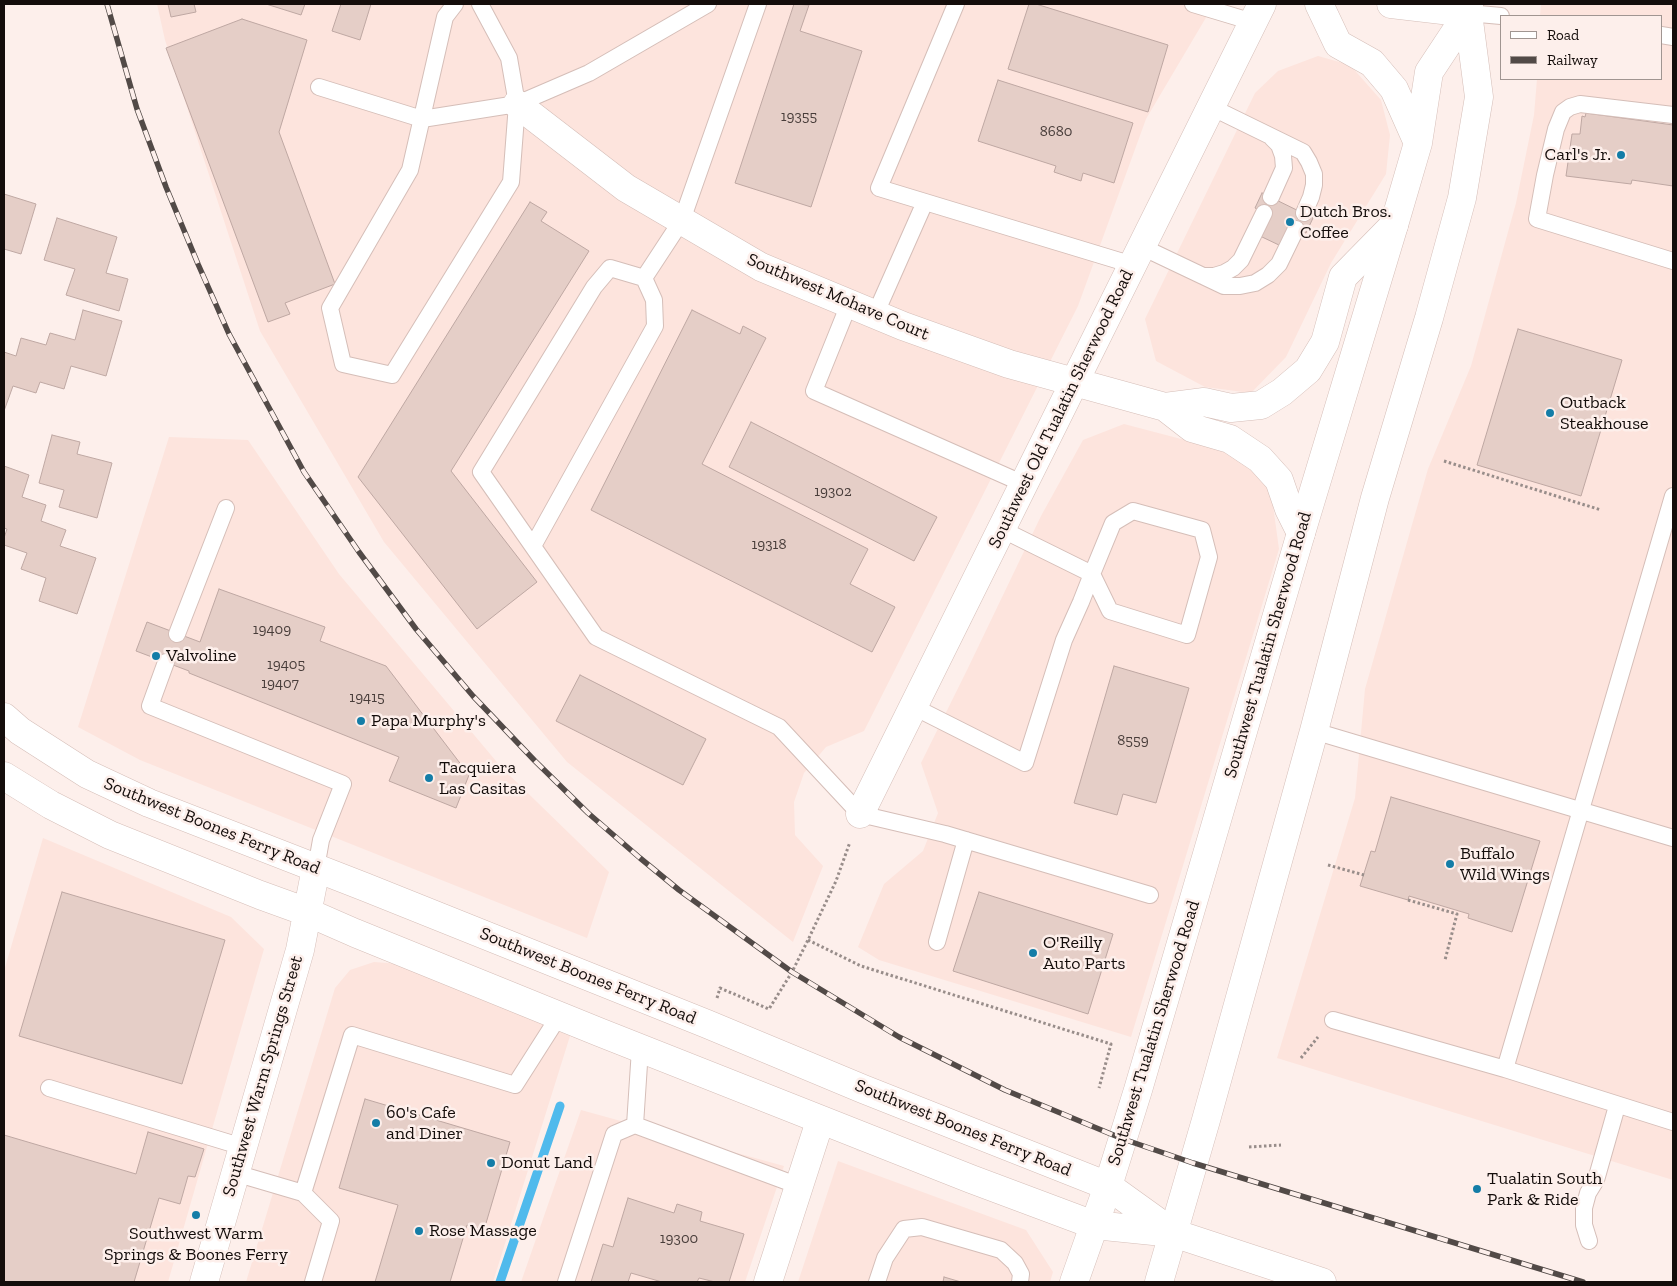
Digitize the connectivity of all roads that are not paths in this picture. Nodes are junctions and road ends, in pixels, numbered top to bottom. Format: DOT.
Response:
graph roads {
  1 [pos="455,4"];
  2 [pos="480,4"];
  3 [pos="708,4"];
  4 [pos="758,4"];
  5 [pos="956,4"];
  6 [pos="1193,4"];
  7 [pos="1319,4"];
  8 [pos="1391,4"];
  9 [pos="1469,8"];
  10 [pos="1258,13"];
  11 [pos="1500,16"];
  12 [pos="319,87"];
  13 [pos="517,104"];
  14 [pos="1211,107"];
  15 [pos="1673,115"];
  16 [pos="422,119"];
  17 [pos="1271,136"];
  18 [pos="1418,143"];
  19 [pos="1271,197"];
  20 [pos="925,202"];
  21 [pos="1264,213"];
  22 [pos="1304,213"];
  23 [pos="682,220"];
  24 [pos="1394,225"];
  25 [pos="1296,228"];
  26 [pos="1137,256"];
  27 [pos="1673,261"];
  28 [pos="1203,276"];
  29 [pos="644,278"];
  30 [pos="849,304"];
  31 [pos="875,315"];
  32 [pos="1075,381"];
  33 [pos="1165,407"];
  34 [pos="1024,484"];
  35 [pos="1673,496"];
  36 [pos="226,508"];
  37 [pos="1001,529"];
  38 [pos="1301,533"];
  39 [pos="533,546"];
  40 [pos="1092,574"];
  41 [pos="177,634"];
  42 [pos="166,662"];
  43 [pos="914,707"];
  44 [pos="4,717"];
  45 [pos="1314,731"];
  46 [pos="4,776"];
  47 [pos="1581,810"];
  48 [pos="860,814"];
  49 [pos="1673,838"];
  50 [pos="966,840"];
  51 [pos="316,868"];
  52 [pos="1150,895"];
  53 [pos="307,912"];
  54 [pos="937,942"];
  55 [pos="559,1016"];
  56 [pos="1333,1020"];
  57 [pos="640,1049"];
  58 [pos="1505,1069"];
  59 [pos="49,1088"];
  60 [pos="1618,1106"];
  61 [pos="820,1121"];
  62 [pos="1673,1122"];
  63 [pos="635,1125"];
  64 [pos="242,1147"];
  65 [pos="235,1173"];
  66 [pos="799,1186"];
  67 [pos="1108,1186"];
  68 [pos="303,1193"];
  69 [pos="1094,1225"];
  70 [pos="1173,1233"];
  71 [pos="1589,1241"];
  72 [pos="204,1282"];
  73 [pos="313,1282"];
  74 [pos="566,1282"];
  75 [pos="768,1282"];
  76 [pos="877,1282"];
  77 [pos="1020,1282"];
  78 [pos="1074,1282"];
  79 [pos="1159,1282"];
  80 [pos="1322,1282"];
  1 -- 16 [label="lane"];
  2 -- 13 [label="lane"];
  3 -- 13 [label="lane"];
  4 -- 23 [label="lane"];
  5 -- 20 [label="lane"];
  6 -- 10 [label="lane"];
  7 -- 18 [label="main road"];
  8 -- 9 [label="main road"];
  9 -- 11 [label="lane"];
  9 -- 18 [label="main road, Southwest Tualatin Sherwood Road"];
  9 -- 45 [label="main road"];
  10 -- 14 [label="main road, Southwest Old Tualatin Sherwood Road"];
  12 -- 16 [label="lane"];
  13 -- 16 [label="lane"];
  13 -- 16 [label="lane"];
  13 -- 23 [label="main road, Southwest Mohave Court"];
  14 -- 17 [label="lane"];
  14 -- 26 [label="main road, Southwest Old Tualatin Sherwood Road"];
  15 -- 27 [label="lane"];
  17 -- 19 [label="lane"];
  17 -- 22 [label="lane"];
  18 -- 24 [label="main road, Southwest Tualatin Sherwood Road"];
  20 -- 26 [label="lane"];
  20 -- 31 [label="lane"];
  21 -- 28 [label="lane"];
  23 -- 29 [label="lane"];
  23 -- 30 [label="main road, Southwest Mohave Court"];
  24 -- 33 [label="main road, Southwest Mohave Court"];
  24 -- 38 [label="main road, Southwest Tualatin Sherwood Road"];
  25 -- 28 [label="lane"];
  26 -- 28 [label="lane"];
  26 -- 32 [label="main road, Southwest Old Tualatin Sherwood Road"];
  29 -- 39 [label="lane"];
  29 -- 39 [label="lane"];
  30 -- 31 [label="main road, Southwest Mohave Court"];
  30 -- 34 [label="lane"];
  31 -- 32 [label="main road, Southwest Mohave Court"];
  32 -- 33 [label="main road, Southwest Mohave Court"];
  32 -- 34 [label="main road, Southwest Old Tualatin Sherwood Road"];
  33 -- 38 [label="main road, Southwest Mohave Court"];
  34 -- 37 [label="main road, Southwest Old Tualatin Sherwood Road"];
  35 -- 47 [label="lane"];
  36 -- 41 [label="lane"];
  37 -- 40 [label="lane"];
  37 -- 43 [label="main road, Southwest Old Tualatin Sherwood Road"];
  38 -- 67 [label="main road, Southwest Tualatin Sherwood Road"];
  39 -- 48 [label="lane"];
  40 -- 40 [label="lane"];
  40 -- 43 [label="lane"];
  42 -- 51 [label="lane"];
  43 -- 48 [label="main road, Southwest Old Tualatin Sherwood Road"];
  44 -- 51 [label="main road, Southwest Boones Ferry Road"];
  45 -- 47 [label="lane"];
  45 -- 70 [label="main road"];
  46 -- 53 [label="main road, Southwest Boones Ferry Road"];
  47 -- 49 [label="lane"];
  47 -- 58 [label="lane"];
  48 -- 50 [label="lane"];
  50 -- 52 [label="lane"];
  50 -- 54 [label="lane"];
  51 -- 53 [label="main road, Southwest Warm Springs Street"];
  51 -- 67 [label="main road, Southwest Boones Ferry Road"];
  53 -- 55 [label="main road, Southwest Boones Ferry Road"];
  53 -- 64 [label="main road, Southwest Warm Springs Street"];
  55 -- 57 [label="main road, Southwest Boones Ferry Road"];
  55 -- 68 [label="lane"];
  56 -- 58 [label="lane"];
  57 -- 61 [label="main road, Southwest Boones Ferry Road"];
  57 -- 63 [label="lane"];
  58 -- 60 [label="lane"];
  59 -- 64 [label="lane"];
  60 -- 62 [label="lane"];
  60 -- 71 [label="lane"];
  61 -- 66 [label="main road"];
  61 -- 69 [label="main road, Southwest Boones Ferry Road"];
  63 -- 66 [label="lane"];
  63 -- 74 [label="lane"];
  64 -- 65 [label="main road, Southwest Warm Springs Street"];
  65 -- 68 [label="lane"];
  65 -- 72 [label="main road, Southwest Warm Springs Street"];
  66 -- 75 [label="main road"];
  67 -- 69 [label="main road, Southwest Tualatin Sherwood Road"];
  67 -- 70 [label="main road, Southwest Boones Ferry Road"];
  68 -- 73 [label="lane"];
  69 -- 70 [label="main road, Southwest Boones Ferry Road"];
  69 -- 78 [label="main road, Southwest Tualatin Sherwood Road"];
  70 -- 79 [label="main road"];
  70 -- 80 [label="main road, Southwest Boones Ferry Road"];
  76 -- 77 [label="lane"];
}
